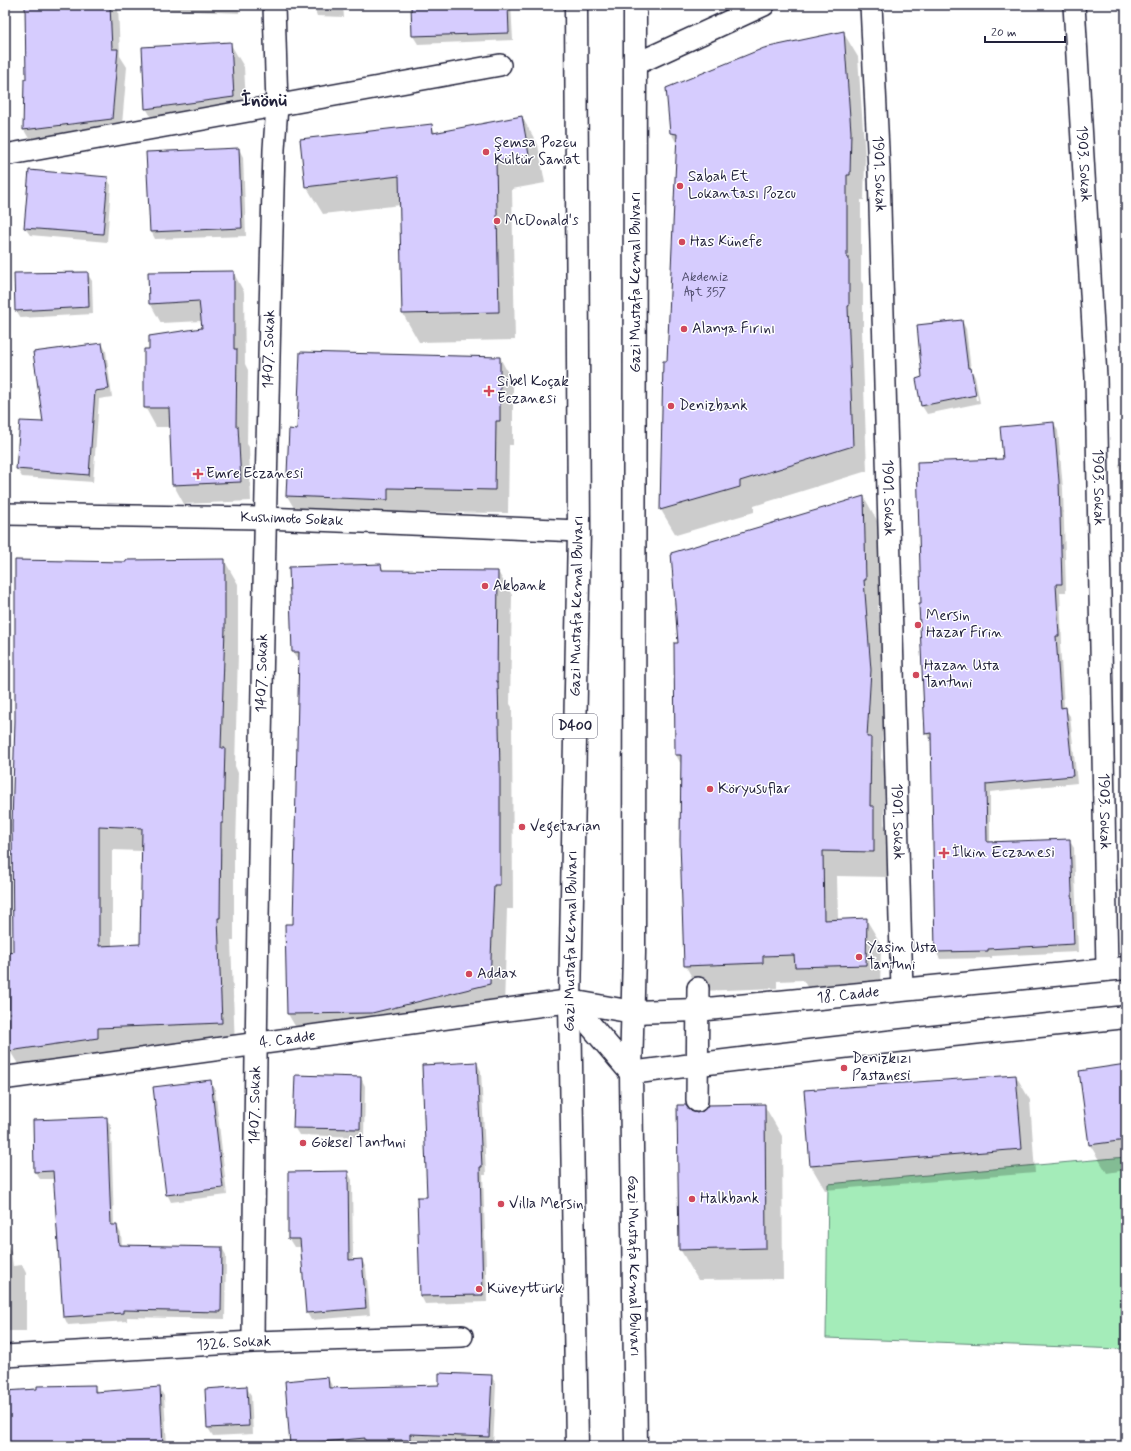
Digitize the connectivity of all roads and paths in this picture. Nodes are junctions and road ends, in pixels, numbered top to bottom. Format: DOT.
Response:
graph roads {
  1 [pos="274,5"];
  2 [pos="576,5"];
  3 [pos="635,5"];
  4 [pos="764,5"];
  5 [pos="871,5"];
  6 [pos="1074,5"];
  7 [pos="636,64"];
  8 [pos="500,65"];
  9 [pos="277,106"];
  10 [pos="5,154"];
  11 [pos="5,514"];
  12 [pos="265,518"];
  13 [pos="579,530"];
  14 [pos="1117,969"];
  15 [pos="698,988"];
  16 [pos="902,990"];
  17 [pos="570,1001"];
  18 [pos="697,1010"];
  19 [pos="633,1012"];
  20 [pos="1126,1017"];
  21 [pos="255,1044"];
  22 [pos="697,1063"];
  23 [pos="631,1073"];
  24 [pos="5,1078"];
  25 [pos="697,1101"];
  26 [pos="462,1336"];
  27 [pos="253,1342"];
  28 [pos="5,1356"];
  29 [pos="578,1446"];
  30 [pos="636,1446"];
  1 -- 9 [label="street, 1407. Sokak"];
  2 -- 13 [label="main road, Gazi Mustafa Kemal Bulvarı / D400"];
  3 -- 7 [label="main road, Gazi Mustafa Kemal Bulvarı"];
  4 -- 7 [label="street"];
  5 -- 16 [label="street, 1901. Sokak"];
  6 -- 14 [label="street, 1903. Sokak"];
  7 -- 19 [label="main road, Gazi Mustafa Kemal Bulvarı"];
  8 -- 9 [label="street"];
  9 -- 10 [label="street"];
  9 -- 12 [label="street, 1407. Sokak"];
  11 -- 12 [label="street, Kushimoto Sokak"];
  12 -- 13 [label="street, Kushimoto Sokak"];
  12 -- 21 [label="street, 1407. Sokak"];
  13 -- 17 [label="main road, Gazi Mustafa Kemal Bulvarı / D400"];
  14 -- 16 [label="main road, 18. Cadde"];
  15 -- 18 [label="street"];
  16 -- 18 [label="main road, 18. Cadde"];
  17 -- 19 [label="main road, 18. Cadde"];
  17 -- 21 [label="main road, 4. Cadde"];
  17 -- 23 [label="main road"];
  17 -- 29 [label="main road, Gazi Mustafa Kemal Bulvarı / D400"];
  18 -- 19 [label="main road, 18. Cadde"];
  18 -- 22 [label="street"];
  19 -- 23 [label="main road, Gazi Mustafa Kemal Bulvarı"];
  20 -- 22 [label="main road"];
  21 -- 24 [label="main road, 4. Cadde"];
  21 -- 27 [label="street, 1407. Sokak"];
  22 -- 23 [label="main road"];
  22 -- 25 [label="street"];
  23 -- 30 [label="main road, Gazi Mustafa Kemal Bulvarı"];
  26 -- 27 [label="street, 1326. Sokak"];
  27 -- 28 [label="street, 1326. Sokak"];
}
